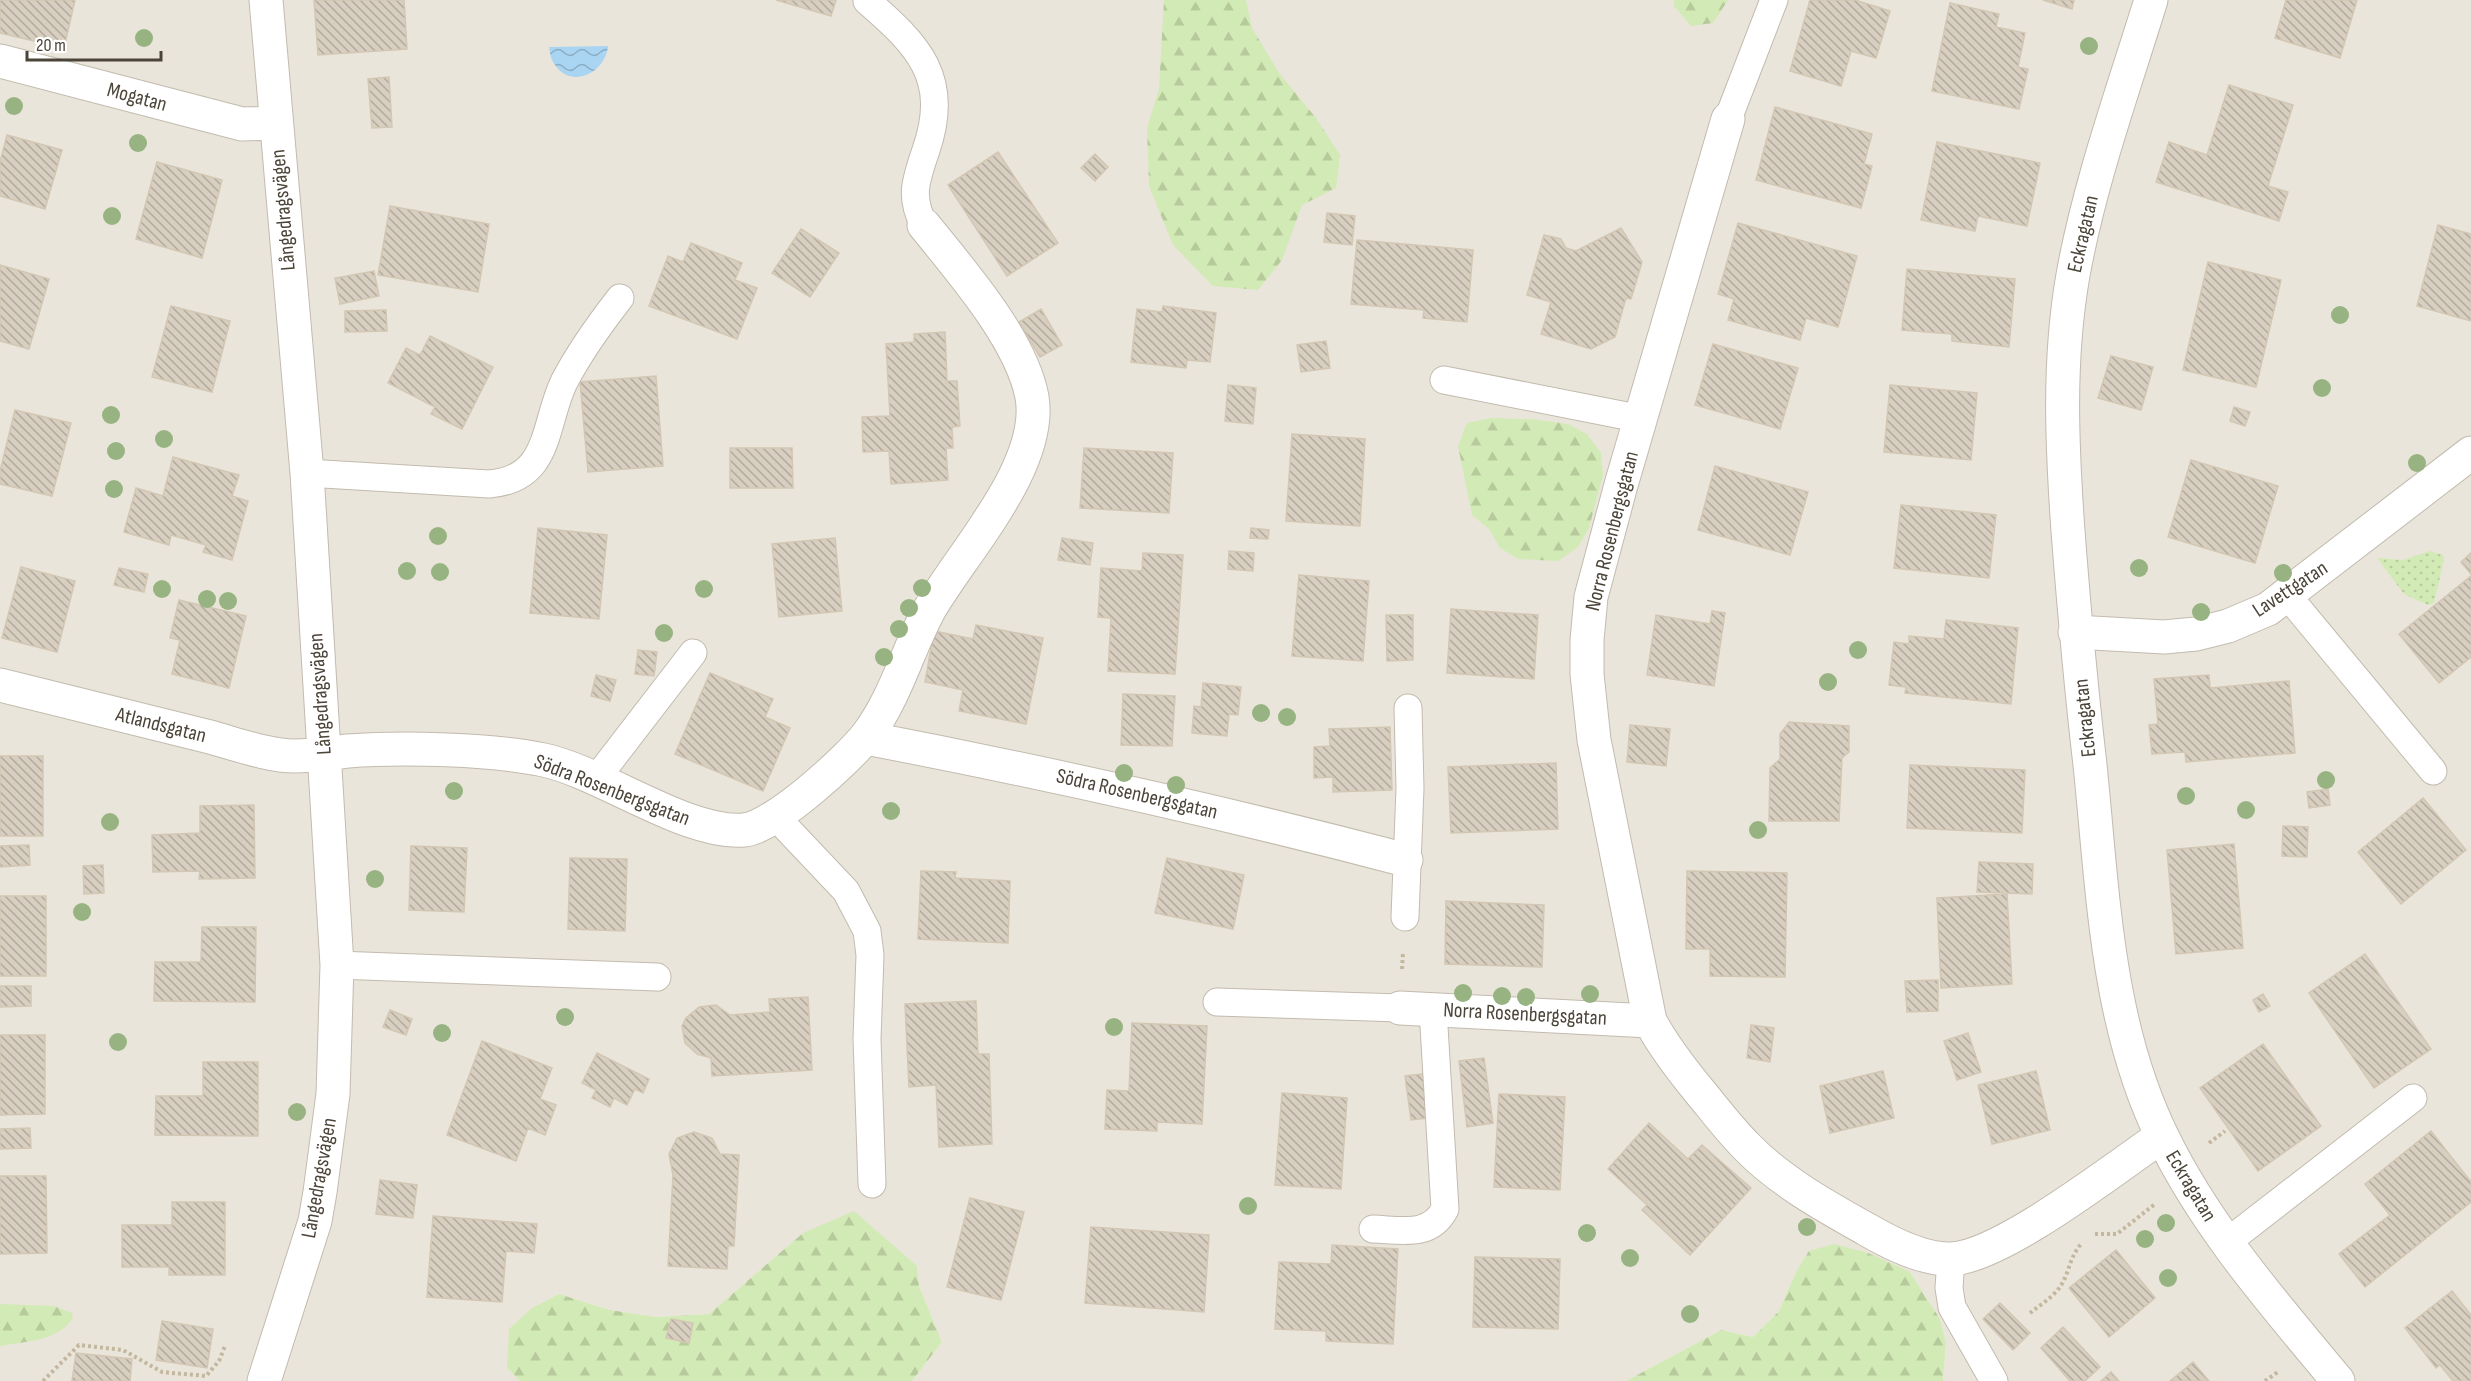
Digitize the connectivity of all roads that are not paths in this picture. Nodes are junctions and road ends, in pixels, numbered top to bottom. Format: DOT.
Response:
graph roads {
  1 [pos="266,0"];
  2 [pos="867,0"];
  3 [pos="1774,0"];
  4 [pos="2151,0"];
  5 [pos="0,61"];
  6 [pos="1728,119"];
  7 [pos="275,123"];
  8 [pos="924,225"];
  9 [pos="620,297"];
  10 [pos="1444,380"];
  11 [pos="1642,419"];
  12 [pos="2471,453"];
  13 [pos="306,473"];
  14 [pos="2287,595"];
  15 [pos="2075,632"];
  16 [pos="693,652"];
  17 [pos="0,685"];
  18 [pos="1408,708"];
  19 [pos="866,738"];
  20 [pos="324,754"];
  21 [pos="2433,771"];
  22 [pos="596,779"];
  23 [pos="776,817"];
  24 [pos="1407,860"];
  25 [pos="1404,916"];
  26 [pos="337,965"];
  27 [pos="657,977"];
  28 [pos="1217,1002"];
  29 [pos="1400,1008"];
  30 [pos="1433,1010"];
  31 [pos="1650,1021"];
  32 [pos="2413,1098"];
  33 [pos="2162,1136"];
  34 [pos="872,1184"];
  35 [pos="1373,1229"];
  36 [pos="2226,1243"];
  37 [pos="1952,1259"];
  38 [pos="264,1381"];
  39 [pos="1994,1381"];
  40 [pos="2338,1381"];
  1 -- 7 [label="street, Långedragsvägen"];
  2 -- 8 [label="lane"];
  3 -- 6 [label="lane"];
  4 -- 15 [label="street, Eckragatan"];
  5 -- 7 [label="street, Mogatan"];
  6 -- 11 [label="street, Norra Rosenbergsgatan"];
  7 -- 13 [label="street, Långedragsvägen"];
  8 -- 19 [label="street, Södra Rosenbergsgatan"];
  9 -- 13 [label="lane"];
  10 -- 11 [label="lane"];
  11 -- 31 [label="street, Norra Rosenbergsgatan"];
  12 -- 14 [label="street, Lavettgatan"];
  13 -- 20 [label="street, Långedragsvägen"];
  14 -- 15 [label="street, Lavettgatan"];
  14 -- 21 [label="lane"];
  15 -- 33 [label="street, Eckragatan"];
  16 -- 22 [label="lane"];
  17 -- 20 [label="street, Atlandsgatan"];
  18 -- 24 [label="lane"];
  19 -- 23 [label="street, Södra Rosenbergsgatan"];
  19 -- 24 [label="street, Södra Rosenbergsgatan"];
  20 -- 22 [label="street, Södra Rosenbergsgatan"];
  20 -- 26 [label="street, Långedragsvägen"];
  22 -- 23 [label="street, Södra Rosenbergsgatan"];
  23 -- 34 [label="lane"];
  24 -- 25 [label="lane"];
  26 -- 27 [label="lane"];
  26 -- 38 [label="street, Långedragsvägen"];
  28 -- 29 [label="lane"];
  29 -- 30 [label="street, Norra Rosenbergsgatan"];
  30 -- 31 [label="street, Norra Rosenbergsgatan"];
  30 -- 35 [label="lane"];
  31 -- 37 [label="street, Norra Rosenbergsgatan"];
  32 -- 36 [label="lane"];
  33 -- 36 [label="street, Eckragatan"];
  33 -- 37 [label="street, Norra Rosenbergsgatan"];
  36 -- 40 [label="street, Eckragatan"];
  37 -- 39 [label="lane"];
}
